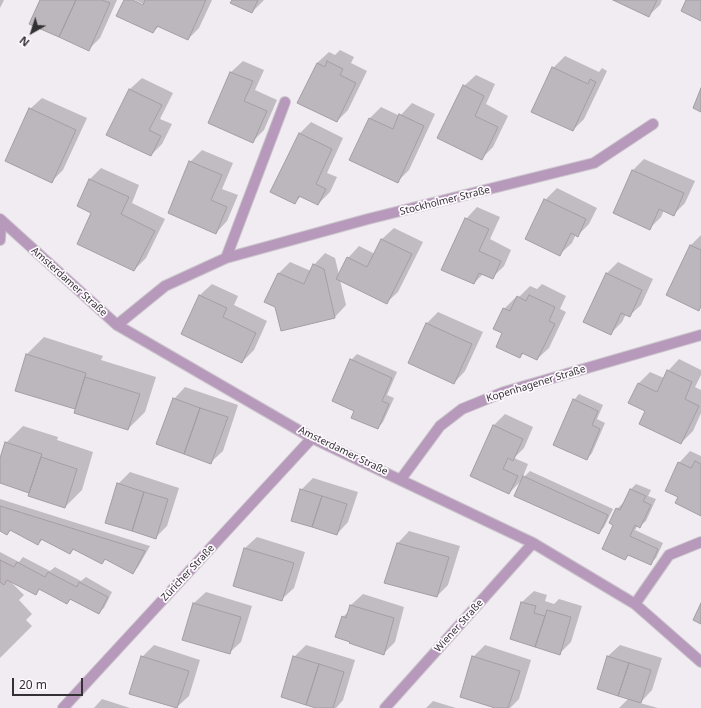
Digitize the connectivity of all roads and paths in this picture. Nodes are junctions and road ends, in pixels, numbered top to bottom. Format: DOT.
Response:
graph roads {
  1 [pos="285,102"];
  2 [pos="654,124"];
  3 [pos="0,220"];
  4 [pos="0,240"];
  5 [pos="226,258"];
  6 [pos="116,325"];
  7 [pos="701,336"];
  8 [pos="312,438"];
  9 [pos="401,479"];
  10 [pos="701,542"];
  11 [pos="533,543"];
  12 [pos="636,604"];
  13 [pos="701,662"];
  14 [pos="63,708"];
  15 [pos="385,708"];
  1 -- 5 [label="street"];
  2 -- 5 [label="street, Stockholmer Straße"];
  3 -- 4 [label="street"];
  3 -- 6 [label="street, Amsterdamer Straße"];
  5 -- 6 [label="street, Stockholmer Straße"];
  6 -- 8 [label="street, Amsterdamer Straße"];
  7 -- 9 [label="street, Kopenhagener Straße"];
  8 -- 9 [label="street, Amsterdamer Straße"];
  8 -- 14 [label="street, Züricher Straße"];
  9 -- 11 [label="street, Amsterdamer Straße"];
  10 -- 12 [label="street"];
  11 -- 12 [label="street, Amsterdamer Straße"];
  11 -- 15 [label="street, Wiener Straße"];
  12 -- 13 [label="street, Amsterdamer Straße"];
}
